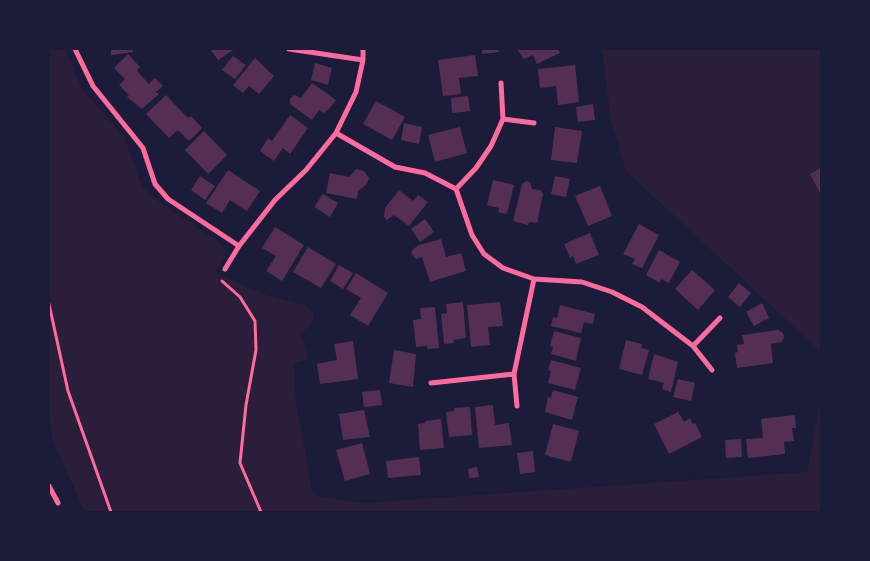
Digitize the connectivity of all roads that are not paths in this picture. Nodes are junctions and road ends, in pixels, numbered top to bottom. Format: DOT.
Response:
graph roads {
  1 [pos="75,49"];
  2 [pos="290,49"];
  3 [pos="363,49"];
  4 [pos="363,60"];
  5 [pos="501,83"];
  6 [pos="503,119"];
  7 [pos="534,123"];
  8 [pos="336,133"];
  9 [pos="456,189"];
  10 [pos="239,246"];
  11 [pos="225,269"];
  12 [pos="534,279"];
  13 [pos="720,318"];
  14 [pos="693,346"];
  15 [pos="712,370"];
  16 [pos="514,374"];
  17 [pos="431,383"];
  18 [pos="517,406"];
  19 [pos="49,486"];
  20 [pos="58,502"];
  1 -- 10 [label="street"];
  2 -- 4 [label="street"];
  3 -- 4 [label="street"];
  4 -- 8 [label="street"];
  5 -- 6 [label="street"];
  6 -- 7 [label="street"];
  6 -- 9 [label="street"];
  8 -- 9 [label="street"];
  8 -- 10 [label="street"];
  9 -- 12 [label="street"];
  10 -- 11 [label="street"];
  12 -- 14 [label="street"];
  12 -- 16 [label="street"];
  13 -- 14 [label="street"];
  14 -- 15 [label="street"];
  16 -- 17 [label="street"];
  16 -- 18 [label="street"];
  19 -- 20 [label="street"];
}
